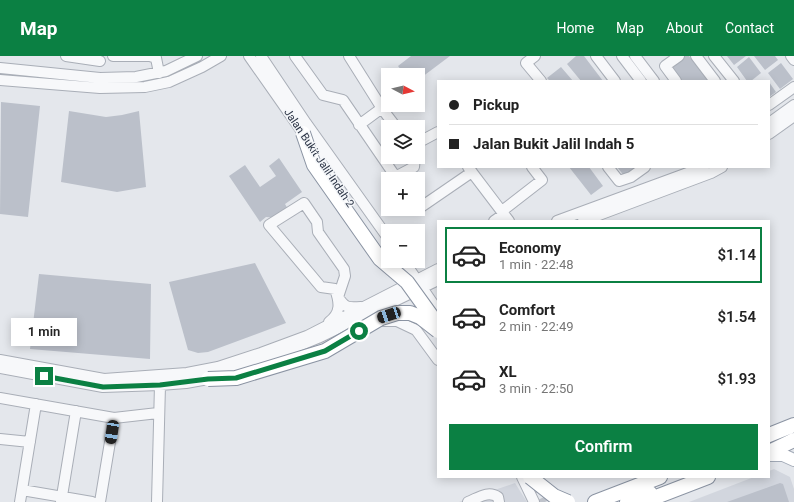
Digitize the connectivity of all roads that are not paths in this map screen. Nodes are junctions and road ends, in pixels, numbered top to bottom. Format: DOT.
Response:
graph roads {
  1 [pos="66,56"];
  2 [pos="113,56"];
  3 [pos="153,56"];
  4 [pos="197,56"];
  5 [pos="221,56"];
  6 [pos="249,56"];
  7 [pos="295,56"];
  8 [pos="349,56"];
  9 [pos="535,56"];
  10 [pos="596,56"];
  11 [pos="622,56"];
  12 [pos="649,56"];
  13 [pos="679,56"];
  14 [pos="696,56"];
  15 [pos="714,56"];
  16 [pos="791,56"];
  17 [pos="264,57"];
  18 [pos="101,58"];
  19 [pos="638,59"];
  20 [pos="794,60"];
  21 [pos="0,63"];
  22 [pos="0,68"];
  23 [pos="632,69"];
  24 [pos="15,70"];
  25 [pos="159,73"];
  26 [pos="0,80"];
  27 [pos="540,80"];
  28 [pos="614,80"];
  29 [pos="640,80"];
  30 [pos="653,80"];
  31 [pos="675,80"];
  32 [pos="714,80"];
  33 [pos="733,80"];
  34 [pos="100,83"];
  35 [pos="794,87"];
  36 [pos="770,104"];
  37 [pos="794,105"];
  38 [pos="381,106"];
  39 [pos="381,109"];
  40 [pos="794,116"];
  41 [pos="770,122"];
  42 [pos="359,125"];
  43 [pos="302,133"];
  44 [pos="437,133"];
  45 [pos="770,133"];
  46 [pos="425,139"];
  47 [pos="381,156"];
  48 [pos="387,164"];
  49 [pos="414,164"];
  50 [pos="533,168"];
  51 [pos="609,168"];
  52 [pos="644,168"];
  53 [pos="707,169"];
  54 [pos="470,170"];
  55 [pos="425,206"];
  56 [pos="505,215"];
  57 [pos="496,220"];
  58 [pos="560,220"];
  59 [pos="585,220"];
  60 [pos="381,228"];
  61 [pos="381,249"];
  62 [pos="394,268"];
  63 [pos="409,268"];
  64 [pos="437,271"];
  65 [pos="437,280"];
  66 [pos="419,283"];
  67 [pos="408,289"];
  68 [pos="338,297"];
  69 [pos="362,307"];
  70 [pos="437,310"];
  71 [pos="437,324"];
  72 [pos="316,331"];
  73 [pos="437,331"];
  74 [pos="437,331"];
  75 [pos="331,350"];
  76 [pos="437,359"];
  77 [pos="0,360"];
  78 [pos="0,368"];
  79 [pos="208,379"];
  80 [pos="160,385"];
  81 [pos="0,398"];
  82 [pos="36,404"];
  83 [pos="76,411"];
  84 [pos="158,413"];
  85 [pos="114,418"];
  86 [pos="794,426"];
  87 [pos="770,435"];
  88 [pos="0,439"];
  89 [pos="794,439"];
  90 [pos="30,442"];
  91 [pos="770,444"];
  92 [pos="770,451"];
  93 [pos="770,455"];
  94 [pos="794,460"];
  95 [pos="522,478"];
  96 [pos="531,478"];
  97 [pos="541,478"];
  98 [pos="657,478"];
  99 [pos="685,478"];
  100 [pos="705,478"];
  101 [pos="22,490"];
  102 [pos="61,499"];
  103 [pos="20,502"];
  104 [pos="92,502"];
  105 [pos="100,502"];
  106 [pos="157,502"];
  107 [pos="468,502"];
  108 [pos="499,502"];
  109 [pos="534,502"];
  110 [pos="555,502"];
  111 [pos="568,502"];
  112 [pos="596,502"];
  113 [pos="627,502"];
  114 [pos="643,502"];
  1 -- 18 [label="street"];
  2 -- 3 [label="street"];
  3 -- 25 [label="street"];
  4 -- 25 [label="street"];
  5 -- 34 [label="street"];
  6 -- 43 [label="street, Jalan Bukit Jalil Indah 2"];
  7 -- 42 [label="street"];
  8 -- 38 [label="street"];
  9 -- 27 [label="street"];
  10 -- 28 [label="street"];
  11 -- 23 [label="street"];
  12 -- 19 [label="street"];
  13 -- 31 [label="street"];
  14 -- 32 [label="street"];
  15 -- 33 [label="street"];
  16 -- 20 [label="street"];
  17 -- 60 [label="street, Jalan Bukit Jalil Indah 2"];
  18 -- 34 [label="street"];
  19 -- 23 [label="street"];
  19 -- 30 [label="street"];
  21 -- 24 [label="street"];
  22 -- 24 [label="street"];
  23 -- 29 [label="street"];
  24 -- 34 [label="street"];
  25 -- 34 [label="street"];
  26 -- 34 [label="street"];
  35 -- 36 [label="street"];
  37 -- 41 [label="street"];
  39 -- 42 [label="street"];
  40 -- 45 [label="street"];
  42 -- 47 [label="street"];
  43 -- 61 [label="street, Jalan Bukit Jalil Indah 2"];
  43 -- 71 [label="highway, bridge"];
  44 -- 46 [label="street"];
  48 -- 49 [label="street"];
  50 -- 56 [label="street"];
  51 -- 52 [label="street"];
  53 -- 58 [label="street"];
  53 -- 59 [label="street"];
  54 -- 55 [label="street"];
  54 -- 56 [label="street"];
  56 -- 57 [label="street"];
  62 -- 67 [label="street, Jalan Bukit Jalil Indah 2"];
  63 -- 66 [label="street"];
  64 -- 66 [label="street"];
  65 -- 66 [label="street"];
  66 -- 67 [label="street"];
  66 -- 70 [label="street"];
  67 -- 69 [label="street"];
  67 -- 73 [label="street, Jalan Bukit Jalil Indah 2"];
  67 -- 79 [label="street"];
  68 -- 68 [label="street"];
  68 -- 69 [label="street"];
  68 -- 72 [label="street"];
  69 -- 72 [label="street"];
  72 -- 77 [label="street"];
  74 -- 79 [label="highway, bridge"];
  75 -- 76 [label="street"];
  78 -- 80 [label="street"];
  79 -- 80 [label="street"];
  80 -- 84 [label="street"];
  81 -- 82 [label="street"];
  82 -- 83 [label="street"];
  82 -- 90 [label="street"];
  83 -- 85 [label="street"];
  83 -- 102 [label="street"];
  84 -- 85 [label="street"];
  84 -- 106 [label="street"];
  85 -- 105 [label="street"];
  86 -- 87 [label="highway"];
  88 -- 90 [label="street"];
  89 -- 91 [label="highway"];
  89 -- 92 [label="highway"];
  90 -- 101 [label="street"];
  93 -- 94 [label="main road"];
  95 -- 109 [label="street"];
  96 -- 111 [label="highway, bridge"];
  97 -- 110 [label="street"];
  98 -- 112 [label="highway"];
  99 -- 113 [label="highway"];
  100 -- 114 [label="highway"];
  101 -- 102 [label="street"];
  101 -- 103 [label="street"];
  102 -- 104 [label="street"];
  107 -- 108 [label="street"];
}
